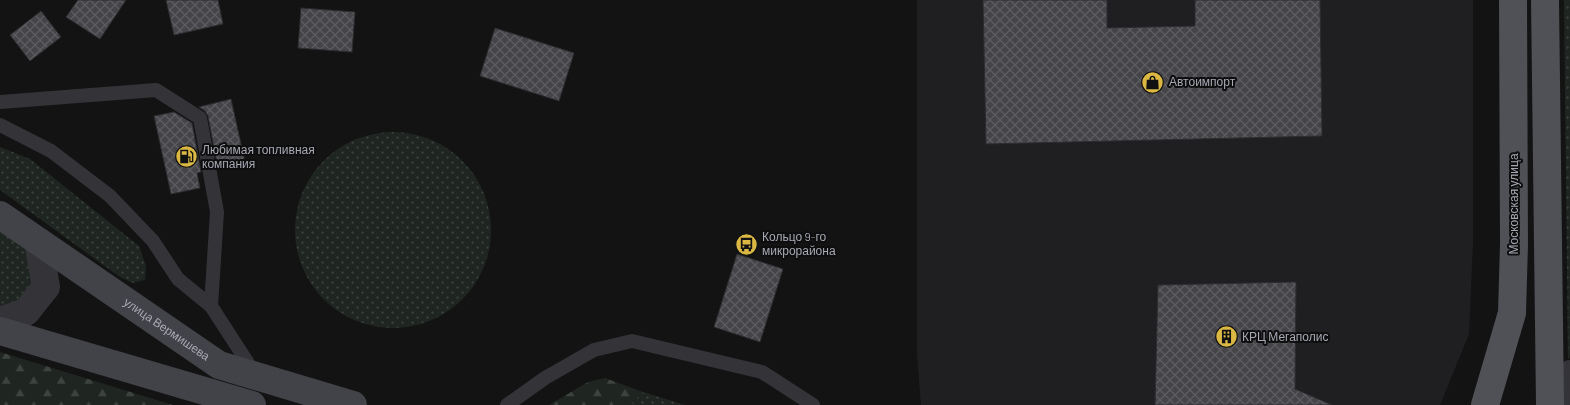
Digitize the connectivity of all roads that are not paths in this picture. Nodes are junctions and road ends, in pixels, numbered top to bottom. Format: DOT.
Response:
graph roads {
  1 [pos="1513,0"];
  2 [pos="1545,0"];
  3 [pos="0,102"];
  4 [pos="0,125"];
  5 [pos="0,214"];
  6 [pos="38,241"];
  7 [pos="210,306"];
  8 [pos="0,321"];
  9 [pos="0,331"];
  10 [pos="1570,374"];
  11 [pos="257,377"];
  12 [pos="252,405"];
  13 [pos="353,405"];
  14 [pos="507,405"];
  15 [pos="813,405"];
  16 [pos="1485,405"];
  17 [pos="1550,405"];
  18 [pos="1555,405"];
  1 -- 16 [label="main road, Московская улица"];
  2 -- 17 [label="main road"];
  3 -- 7 [label="lane"];
  4 -- 7 [label="lane"];
  5 -- 6 [label="main road, улица Вермишева"];
  6 -- 8 [label="street"];
  6 -- 11 [label="main road, улица Вермишева"];
  7 -- 11 [label="lane"];
  9 -- 12 [label="main road"];
  10 -- 18 [label="street"];
  11 -- 13 [label="main road, улица Вермишева"];
  14 -- 15 [label="lane"];
}
